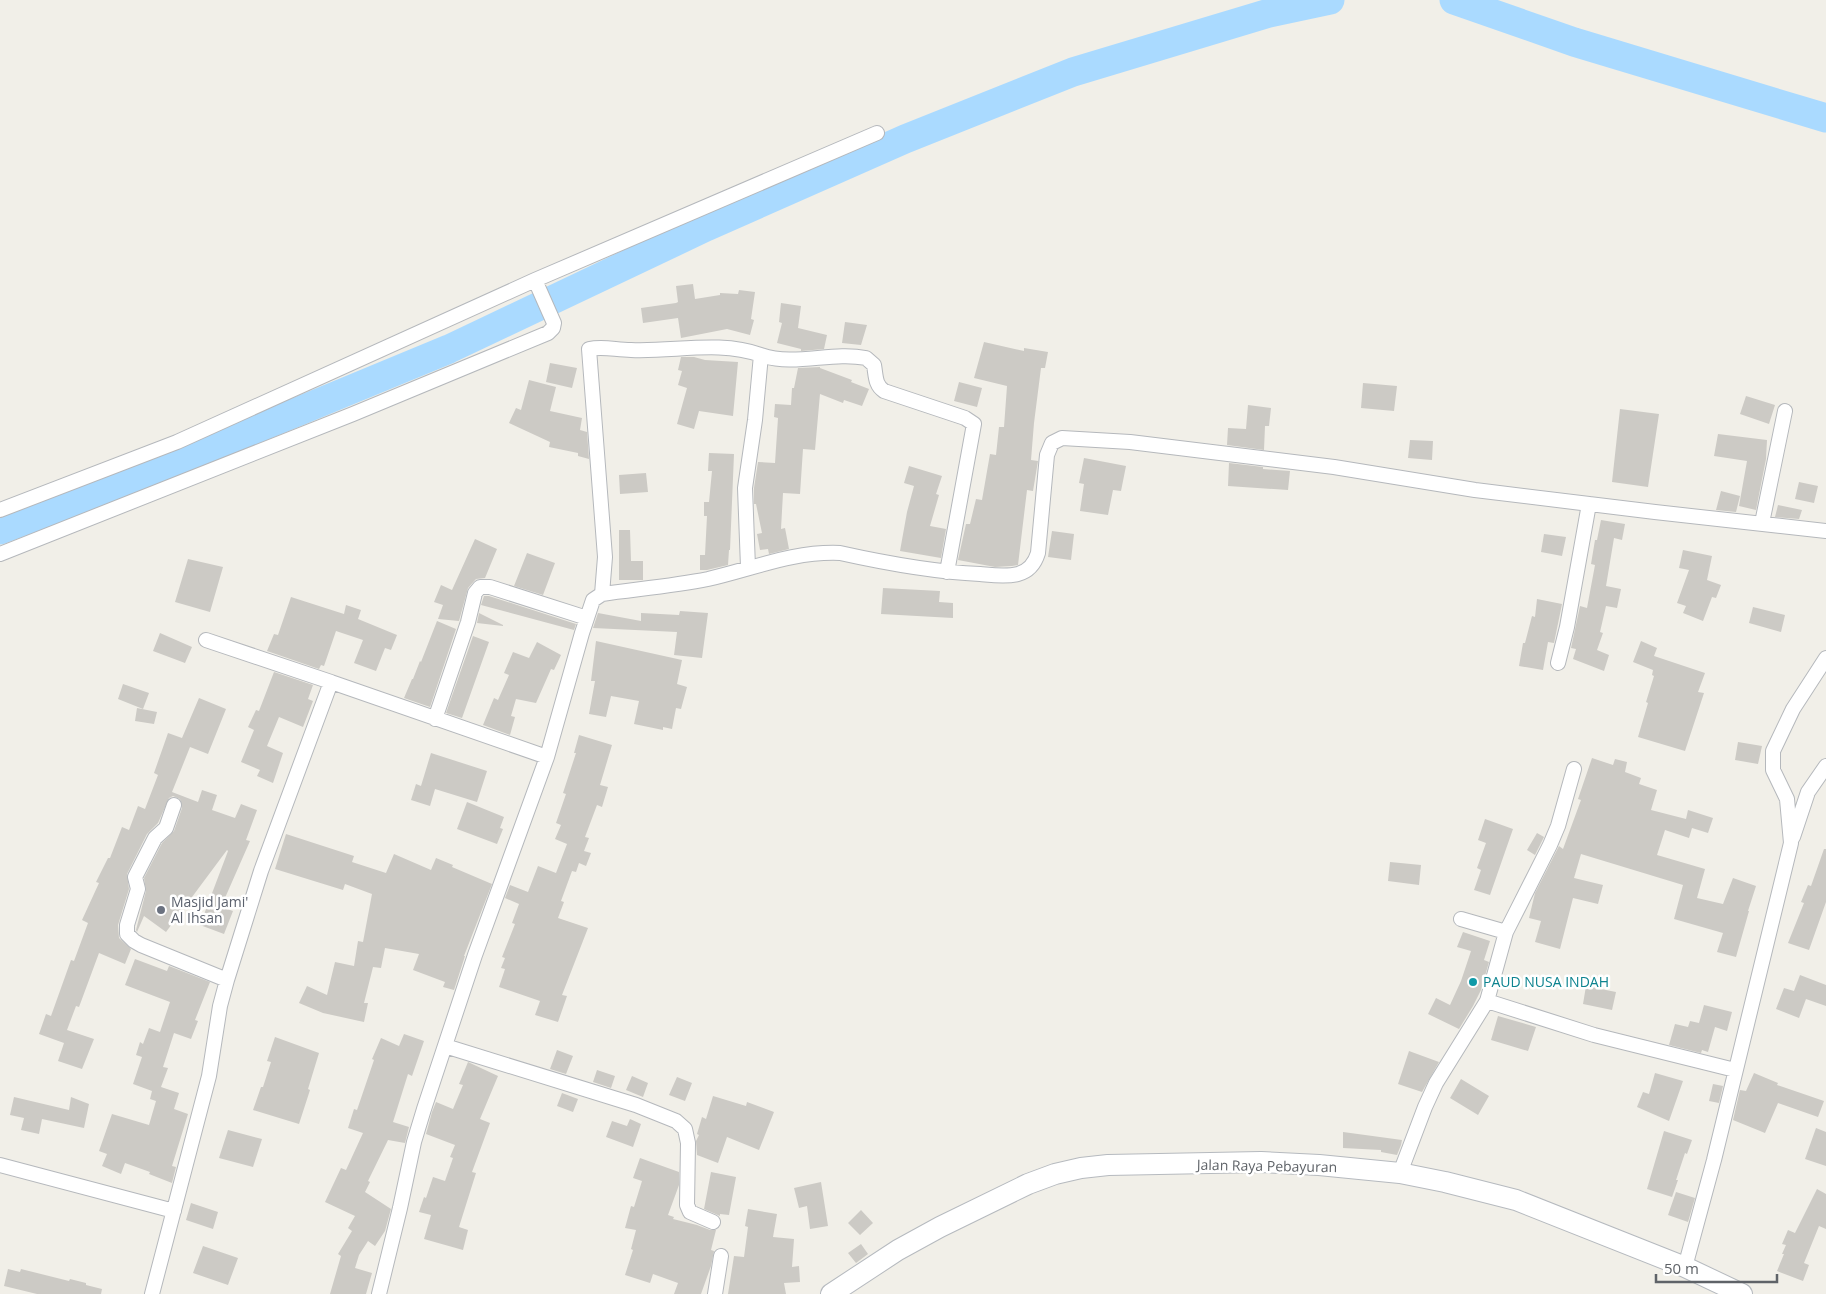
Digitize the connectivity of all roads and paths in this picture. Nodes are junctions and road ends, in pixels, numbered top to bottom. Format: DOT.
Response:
graph roads {
  1 [pos="877,133"];
  2 [pos="537,283"];
  3 [pos="761,355"];
  4 [pos="1785,410"];
  5 [pos="1589,504"];
  6 [pos="0,510"];
  7 [pos="1762,523"];
  8 [pos="1826,531"];
  9 [pos="0,554"];
  10 [pos="748,567"];
  11 [pos="946,572"];
  12 [pos="602,594"];
  13 [pos="587,618"];
  14 [pos="206,640"];
  15 [pos="1826,658"];
  16 [pos="1558,663"];
  17 [pos="330,682"];
  18 [pos="436,719"];
  19 [pos="547,757"];
  20 [pos="1826,766"];
  21 [pos="1574,769"];
  22 [pos="174,805"];
  23 [pos="1791,843"];
  24 [pos="1461,919"];
  25 [pos="1506,932"];
  26 [pos="226,980"];
  27 [pos="1487,1001"];
  28 [pos="445,1046"];
  29 [pos="1736,1070"];
  30 [pos="0,1165"];
  31 [pos="1400,1173"];
  32 [pos="174,1211"];
  33 [pos="714,1222"];
  34 [pos="721,1256"];
  35 [pos="1685,1267"];
  36 [pos="152,1294"];
  37 [pos="379,1294"];
  38 [pos="715,1294"];
  39 [pos="831,1294"];
  40 [pos="1742,1294"];
  1 -- 2 [label="street"];
  2 -- 6 [label="street"];
  2 -- 9 [label="street"];
  3 -- 10 [label="street"];
  3 -- 11 [label="street"];
  3 -- 12 [label="street"];
  4 -- 7 [label="street"];
  5 -- 7 [label="street"];
  5 -- 11 [label="street"];
  5 -- 16 [label="street"];
  7 -- 8 [label="street"];
  10 -- 11 [label="street"];
  10 -- 12 [label="street"];
  12 -- 13 [label="street"];
  13 -- 18 [label="street"];
  13 -- 19 [label="street"];
  14 -- 17 [label="street"];
  15 -- 23 [label="street"];
  17 -- 18 [label="street"];
  17 -- 26 [label="street"];
  18 -- 19 [label="street"];
  19 -- 28 [label="street"];
  20 -- 23 [label="street"];
  21 -- 25 [label="street"];
  22 -- 26 [label="street"];
  23 -- 29 [label="street"];
  24 -- 25 [label="street"];
  25 -- 27 [label="street"];
  26 -- 32 [label="street"];
  27 -- 29 [label="street"];
  27 -- 31 [label="street"];
  28 -- 33 [label="street"];
  28 -- 37 [label="street"];
  29 -- 35 [label="street"];
  30 -- 32 [label="street"];
  31 -- 35 [label="main road, Jalan Raya Pebayuran"];
  31 -- 39 [label="main road, Jalan Raya Pebayuran"];
  32 -- 36 [label="street"];
  34 -- 38 [label="street"];
  35 -- 40 [label="main road, Jalan Raya Pebayuran"];
}
